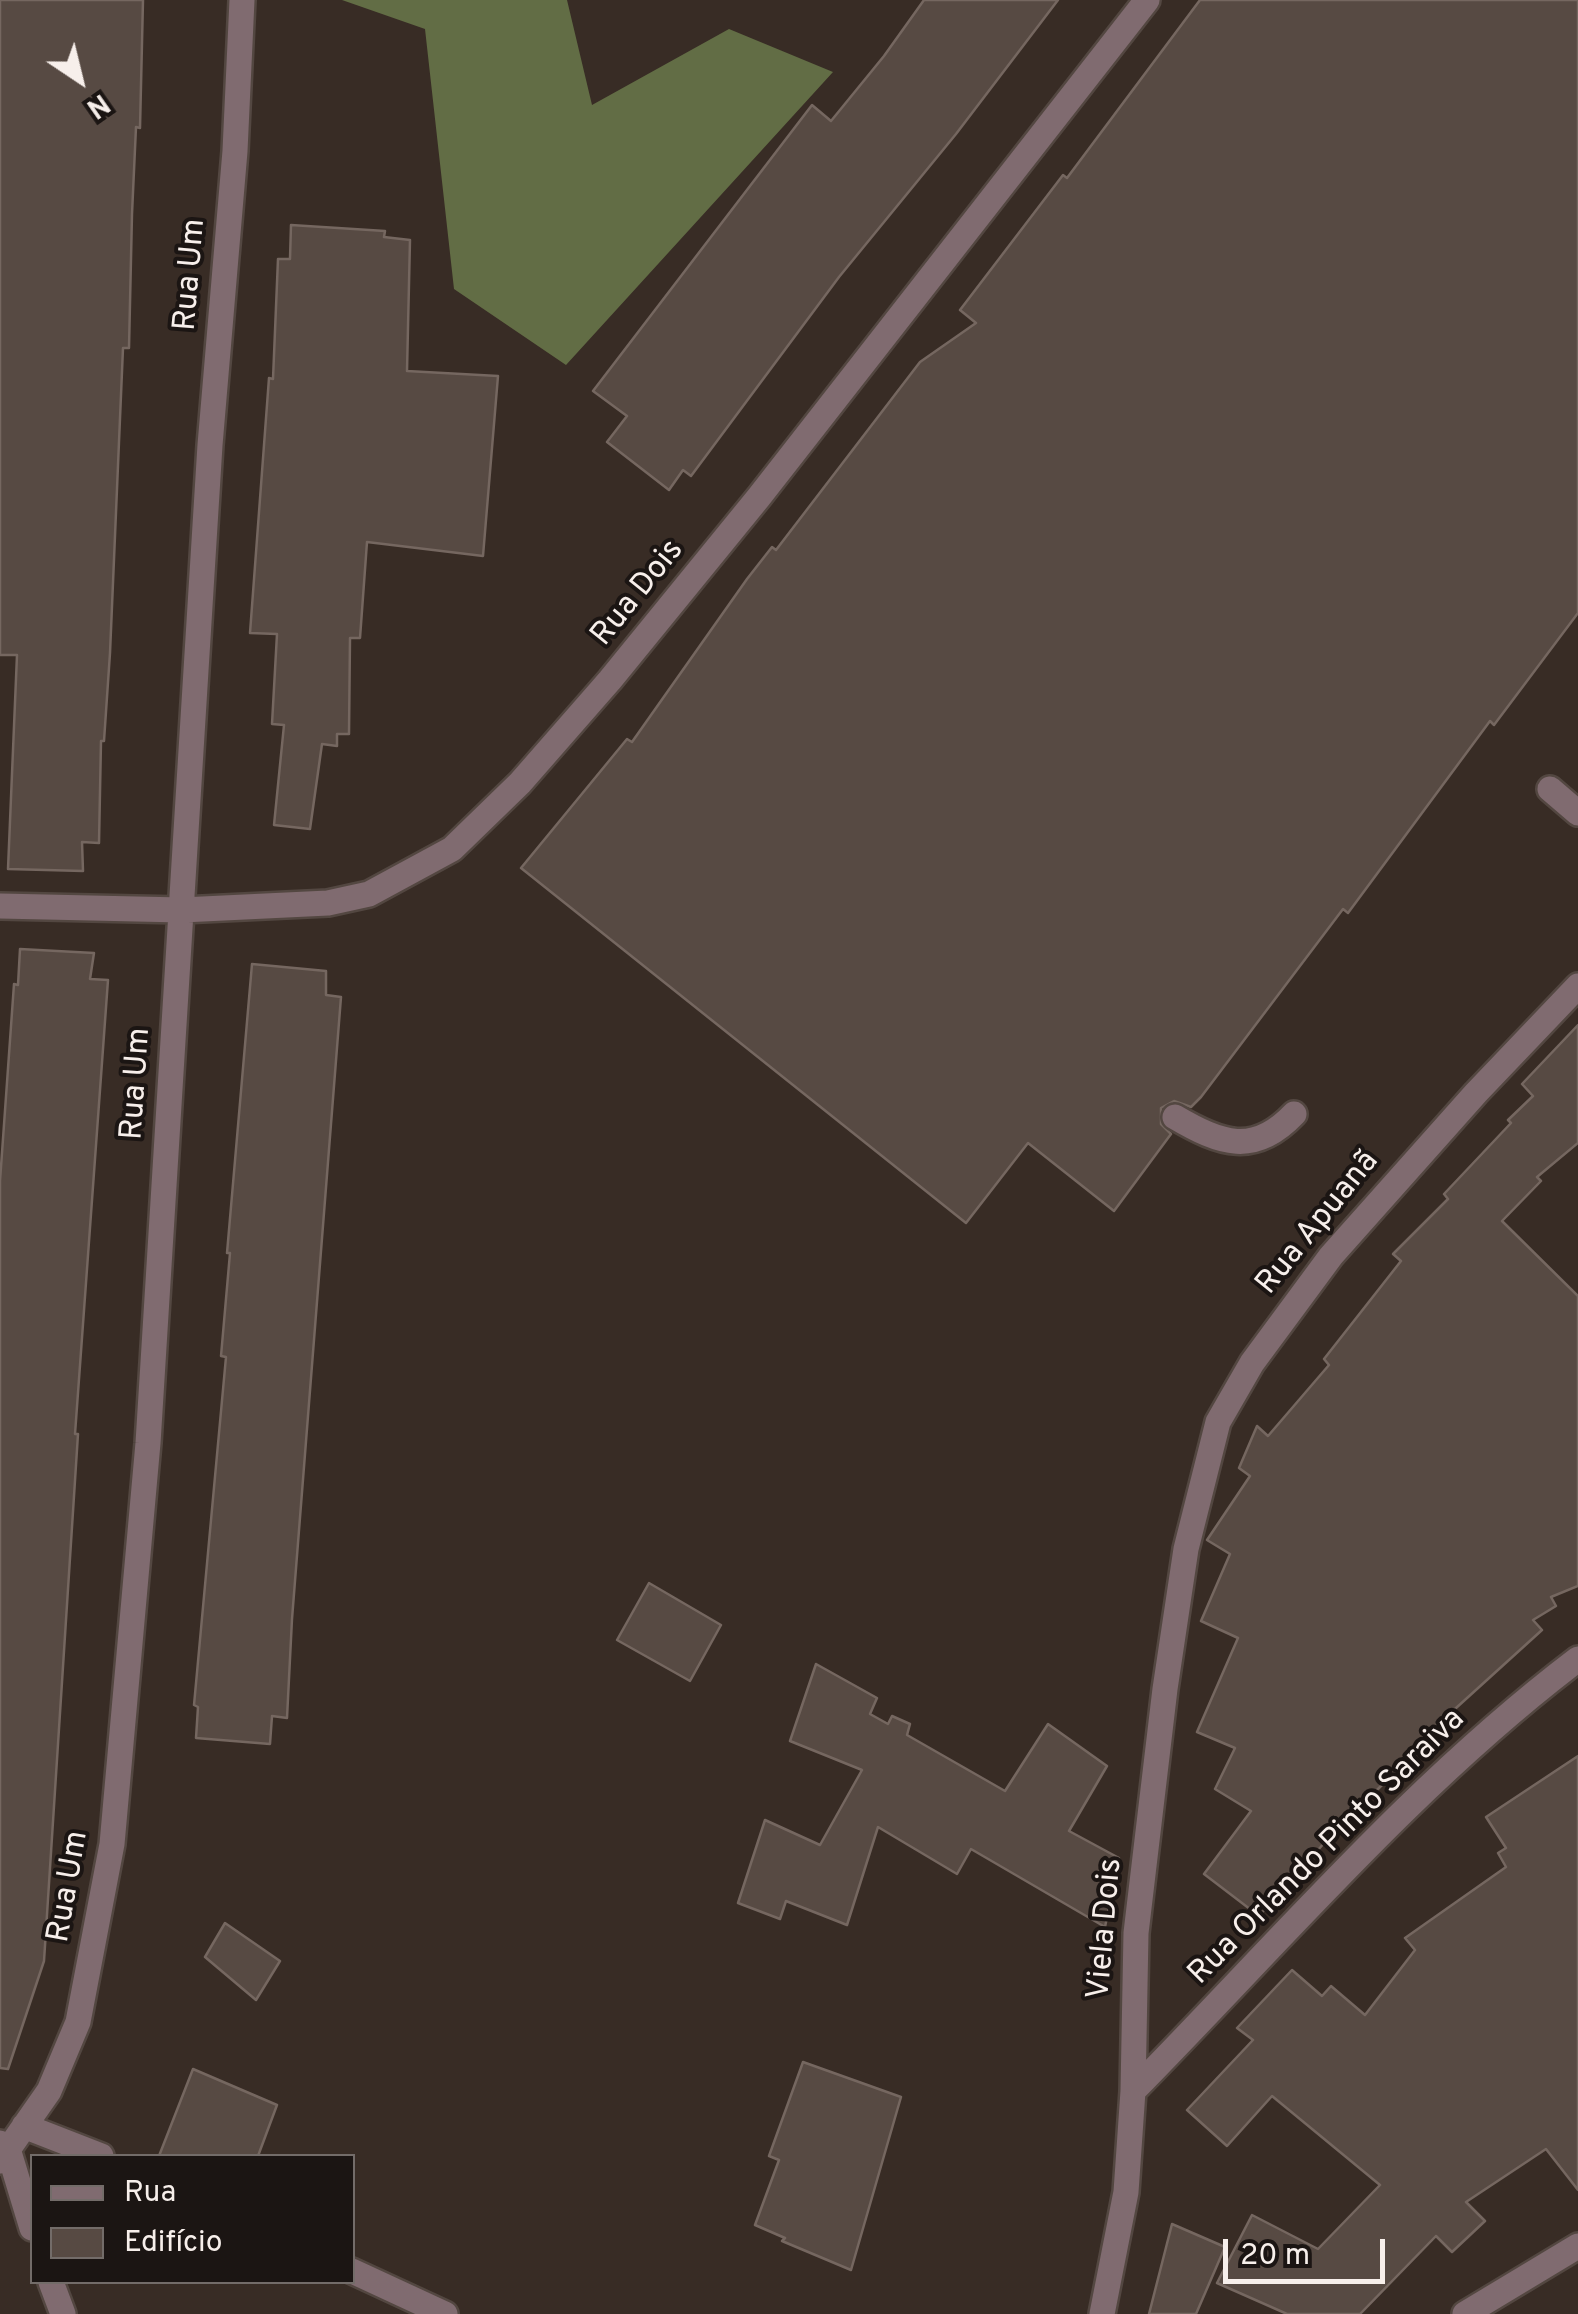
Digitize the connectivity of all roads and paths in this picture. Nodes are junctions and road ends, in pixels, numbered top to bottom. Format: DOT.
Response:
graph roads {
  1 [pos="242,0"];
  2 [pos="1147,0"];
  3 [pos="1550,789"];
  4 [pos="1578,813"];
  5 [pos="0,906"];
  6 [pos="182,910"];
  7 [pos="1578,986"];
  8 [pos="1294,1114"];
  9 [pos="1174,1118"];
  10 [pos="1186,1549"];
  11 [pos="1578,1659"];
  12 [pos="1133,2091"];
  13 [pos="24,2126"];
  14 [pos="3,2151"];
  15 [pos="96,2154"];
  16 [pos="30,2223"];
  17 [pos="1578,2246"];
  18 [pos="355,2272"];
  19 [pos="52,2284"];
  20 [pos="63,2314"];
  21 [pos="445,2314"];
  22 [pos="1102,2314"];
  23 [pos="1465,2314"];
  1 -- 6 [label="street, Rua Um"];
  2 -- 6 [label="street, Rua Dois"];
  3 -- 4 [label="street"];
  5 -- 6 [label="street, Rua Dois"];
  6 -- 13 [label="street, Rua Um"];
  7 -- 10 [label="street, Rua Apuanã"];
  8 -- 9 [label="street"];
  10 -- 12 [label="street, Viela Dois"];
  11 -- 12 [label="street, Rua Orlando Pinto Saraiva"];
  12 -- 22 [label="street, Viela Dois"];
  13 -- 14 [label="street, Rua Um"];
  13 -- 15 [label="street"];
  14 -- 16 [label="street"];
  17 -- 23 [label="street"];
  18 -- 21 [label="street"];
  19 -- 20 [label="street"];
}
